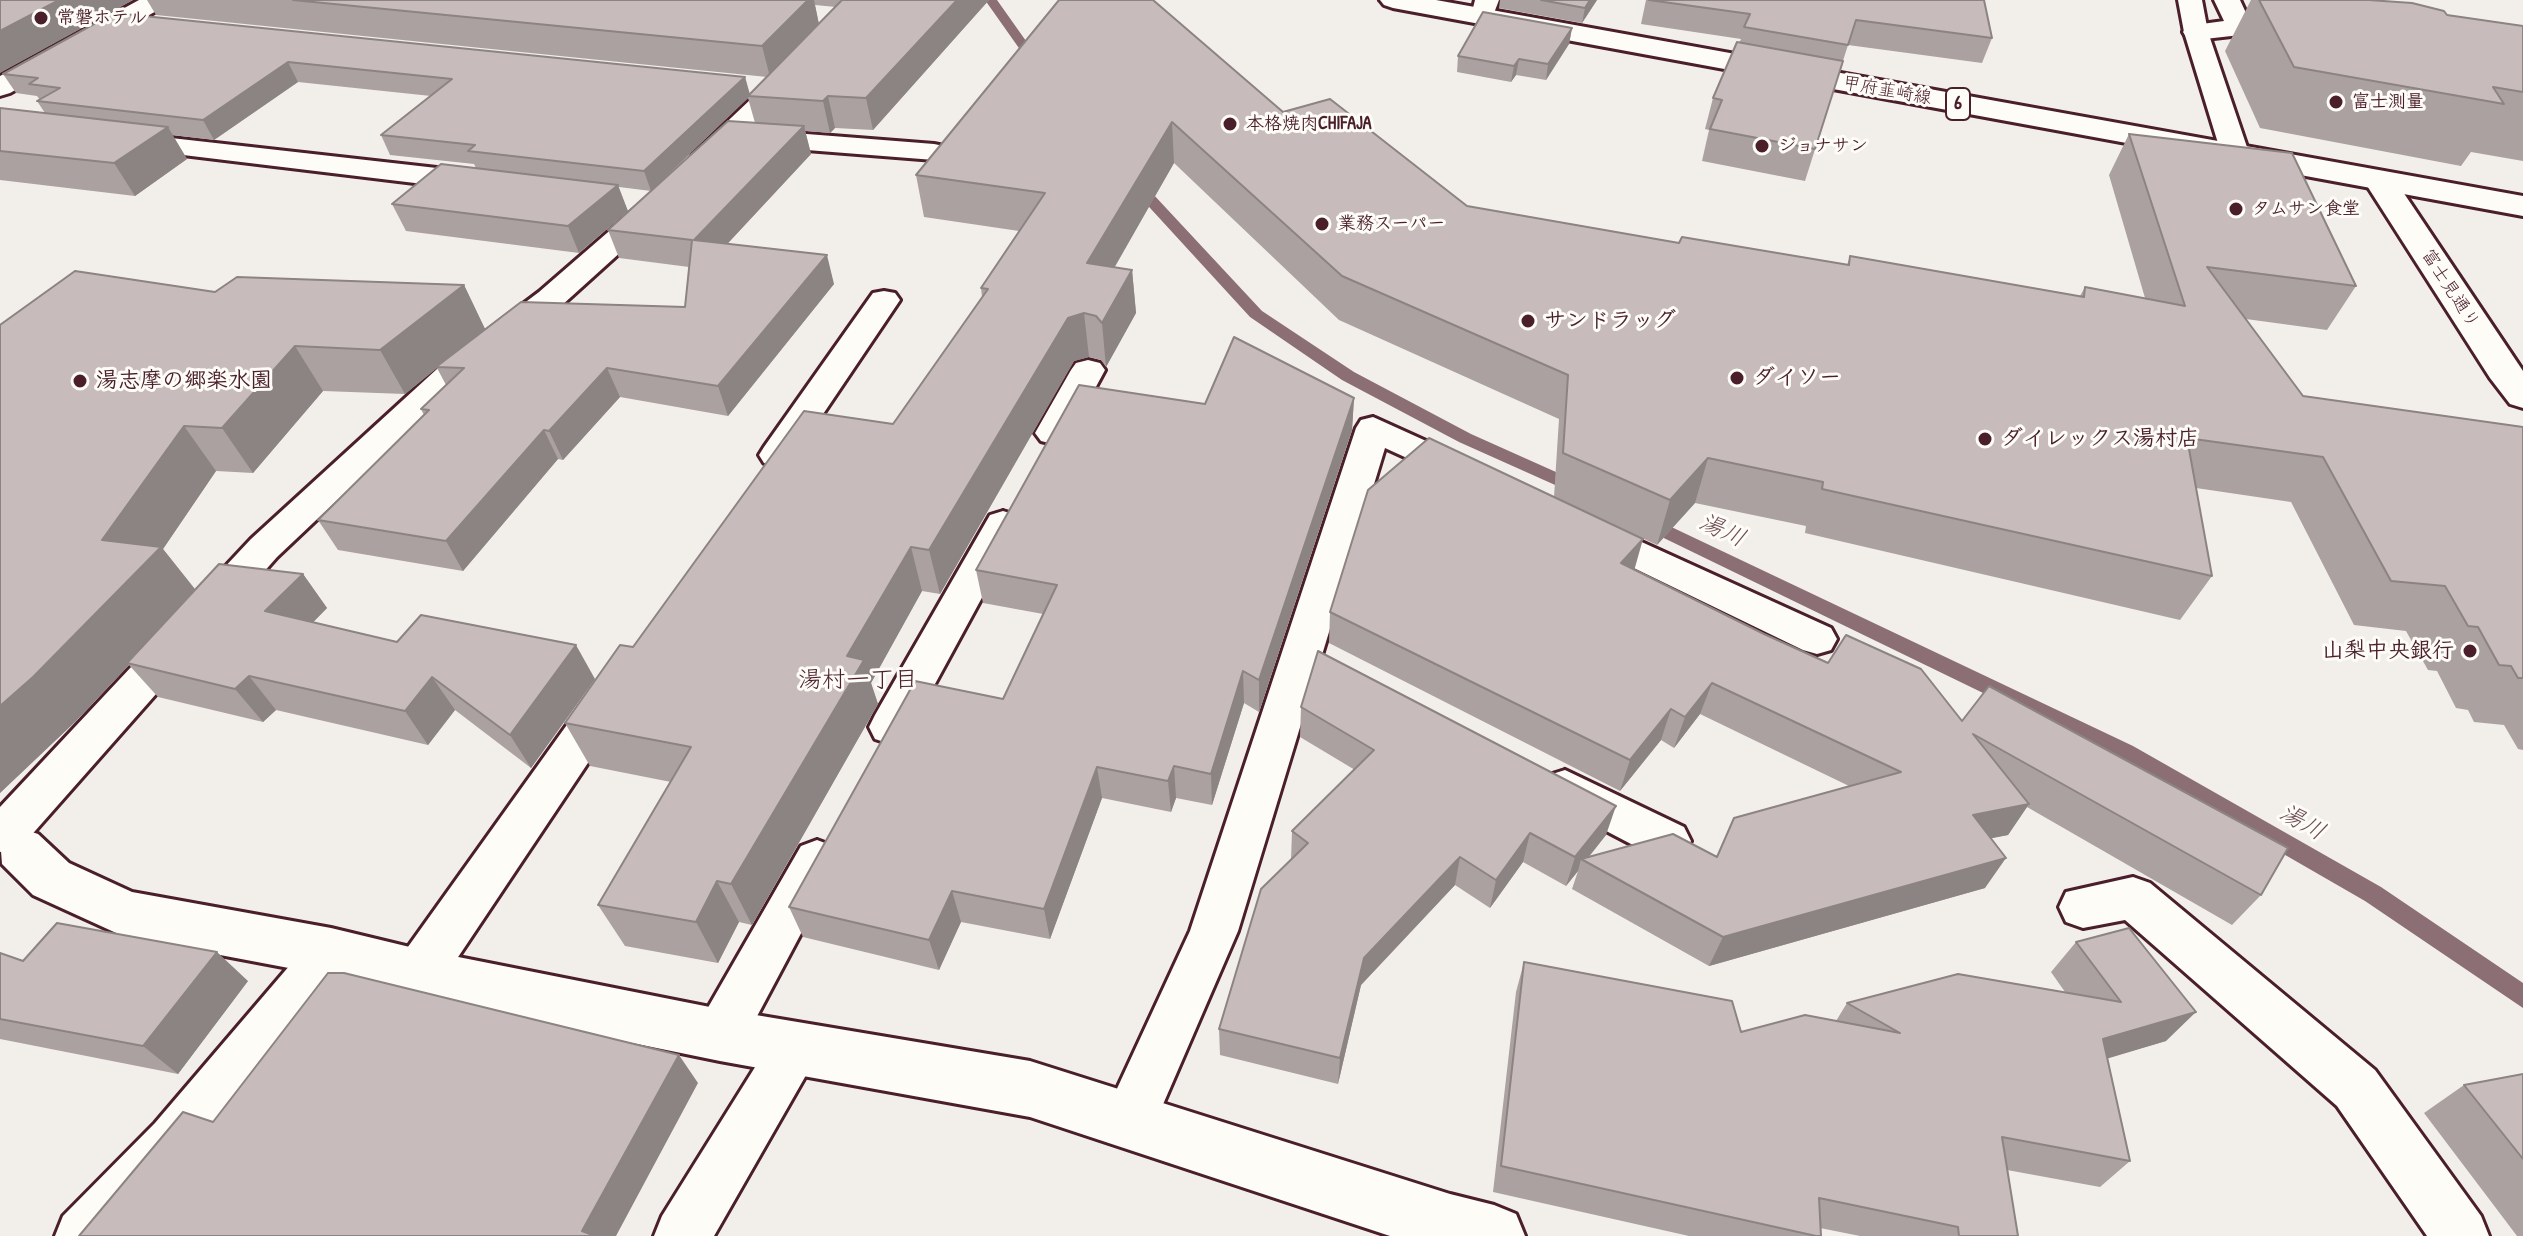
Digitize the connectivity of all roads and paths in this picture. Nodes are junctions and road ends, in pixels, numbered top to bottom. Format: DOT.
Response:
graph roads {
  1 [pos="1393,0"];
  2 [pos="2190,0"];
  3 [pos="2227,0"];
  4 [pos="1485,8"];
  5 [pos="838,11"];
  6 [pos="162,13"];
  7 [pos="2196,32"];
  8 [pos="0,87"];
  9 [pos="728,136"];
  10 [pos="94,137"];
  11 [pos="934,152"];
  12 [pos="2235,153"];
  13 [pos="2380,181"];
  14 [pos="502,185"];
  15 [pos="2523,206"];
  16 [pos="884,300"];
  17 [pos="1088,370"];
  18 [pos="2523,396"];
  19 [pos="758,481"];
  20 [pos="1502,490"];
  21 [pos="1559,517"];
  22 [pos="1817,639"];
  23 [pos="633,663"];
  24 [pos="873,758"];
  25 [pos="1527,768"];
  26 [pos="835,827"];
  27 [pos="1668,841"];
  28 [pos="6,845"];
  29 [pos="2083,907"];
  30 [pos="331,952"];
  31 [pos="418,974"];
  32 [pos="720,1035"];
  33 [pos="795,1049"];
  34 [pos="1129,1121"];
  35 [pos="83,1236"];
  36 [pos="682,1236"];
  37 [pos="1494,1236"];
  38 [pos="2461,1236"];
  1 -- 4 [label="street, 甲府韮崎線 / 6"];
  2 -- 7 [label="lane"];
  3 -- 7 [label="street"];
  4 -- 12 [label="street, 甲府韮崎線 / 6"];
  5 -- 9 [label="lane"];
  6 -- 8 [label="street"];
  7 -- 12 [label="lane"];
  9 -- 11 [label="lane"];
  9 -- 28 [label="lane"];
  10 -- 14 [label="lane"];
  12 -- 13 [label="street, 甲府韮崎線 / 6"];
  13 -- 15 [label="street, 甲府韮崎線 / 6"];
  13 -- 18 [label="street, 富士見通り"];
  16 -- 19 [label="lane"];
  17 -- 24 [label="lane"];
  20 -- 34 [label="lane"];
  21 -- 22 [label="lane"];
  23 -- 31 [label="lane"];
  25 -- 27 [label="lane"];
  26 -- 32 [label="lane"];
  28 -- 30 [label="street"];
  29 -- 38 [label="lane"];
  30 -- 31 [label="street"];
  30 -- 35 [label="lane"];
  31 -- 32 [label="street"];
  32 -- 33 [label="street"];
  33 -- 34 [label="street"];
  33 -- 36 [label="lane"];
  34 -- 37 [label="street"];
}
